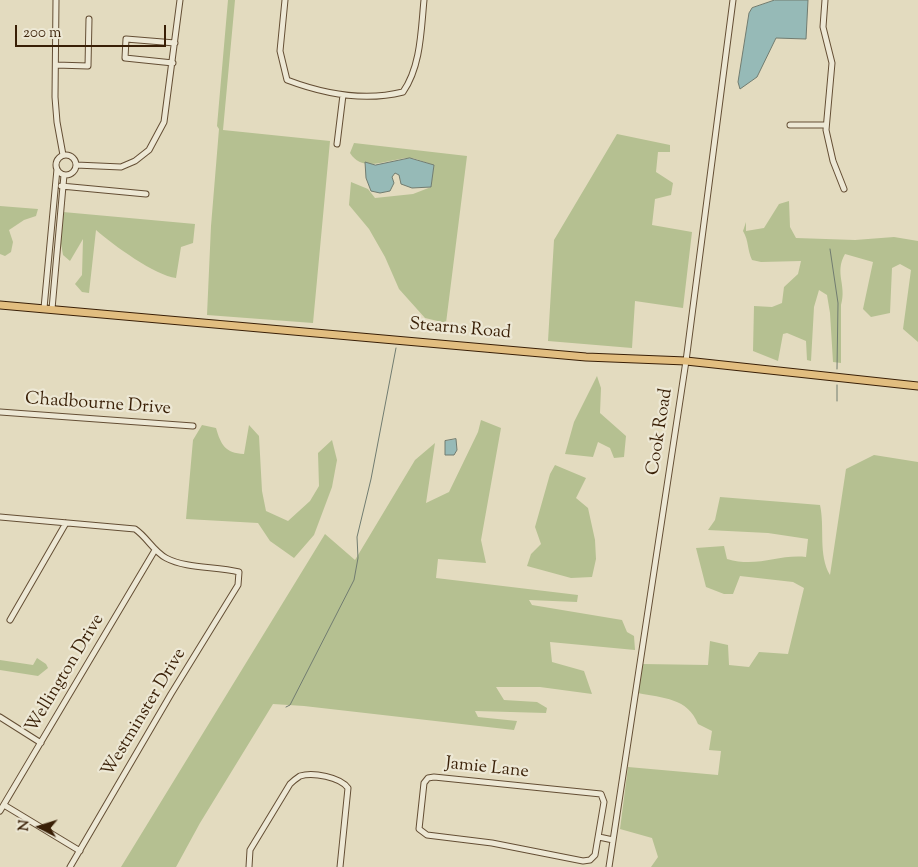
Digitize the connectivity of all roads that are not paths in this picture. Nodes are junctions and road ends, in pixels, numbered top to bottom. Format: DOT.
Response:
graph roads {
  1 [pos="56,0"];
  2 [pos="180,0"];
  3 [pos="424,0"];
  4 [pos="733,0"];
  5 [pos="825,0"];
  6 [pos="285,2"];
  7 [pos="89,19"];
  8 [pos="176,43"];
  9 [pos="173,63"];
  10 [pos="56,65"];
  11 [pos="343,95"];
  12 [pos="790,125"];
  13 [pos="826,125"];
  14 [pos="337,144"];
  15 [pos="63,154"];
  16 [pos="76,165"];
  17 [pos="57,170"];
  18 [pos="64,175"];
  19 [pos="55,185"];
  20 [pos="63,186"];
  21 [pos="844,189"];
  22 [pos="146,194"];
  23 [pos="0,304"];
  24 [pos="48,308"];
  25 [pos="686,361"];
  26 [pos="918,386"];
  27 [pos="0,412"];
  28 [pos="193,426"];
  29 [pos="0,517"];
  30 [pos="66,523"];
  31 [pos="155,550"];
  32 [pos="10,620"];
  33 [pos="0,717"];
  34 [pos="41,743"];
  35 [pos="4,805"];
  36 [pos="0,811"];
  37 [pos="599,837"];
  38 [pos="613,840"];
  39 [pos="80,851"];
  40 [pos="70,867"];
  41 [pos="249,867"];
  42 [pos="340,867"];
  43 [pos="609,867"];
  1 -- 10 [label="street"];
  2 -- 8 [label="street"];
  3 -- 11 [label="street"];
  4 -- 25 [label="street, Cook Road"];
  5 -- 13 [label="street"];
  6 -- 11 [label="street"];
  7 -- 10 [label="street"];
  8 -- 9 [label="street"];
  8 -- 9 [label="street"];
  9 -- 16 [label="street"];
  10 -- 15 [label="street"];
  11 -- 14 [label="street"];
  12 -- 13 [label="street"];
  13 -- 21 [label="street"];
  15 -- 16 [label="street"];
  15 -- 17 [label="street"];
  16 -- 18 [label="street"];
  17 -- 18 [label="street"];
  17 -- 19 [label="street"];
  18 -- 20 [label="street"];
  19 -- 20 [label="street"];
  19 -- 24 [label="street"];
  20 -- 22 [label="street"];
  20 -- 24 [label="street"];
  23 -- 24 [label="main road, Stearns Road"];
  24 -- 25 [label="main road, Stearns Road"];
  25 -- 26 [label="main road, Stearns Road"];
  25 -- 38 [label="street, Cook Road"];
  27 -- 28 [label="street, Chadbourne Drive"];
  29 -- 30 [label="street"];
  30 -- 31 [label="street"];
  30 -- 32 [label="street"];
  31 -- 34 [label="street, Wellington Drive"];
  31 -- 39 [label="street, Westminster Drive"];
  33 -- 34 [label="street"];
  34 -- 35 [label="street, Wellington Drive"];
  35 -- 36 [label="street, Wellington Drive"];
  35 -- 39 [label="street"];
  37 -- 37 [label="street, Jamie Lane"];
  37 -- 38 [label="street"];
  38 -- 43 [label="street, Cook Road"];
  39 -- 40 [label="street, Westminster Drive"];
  41 -- 42 [label="street"];
}
